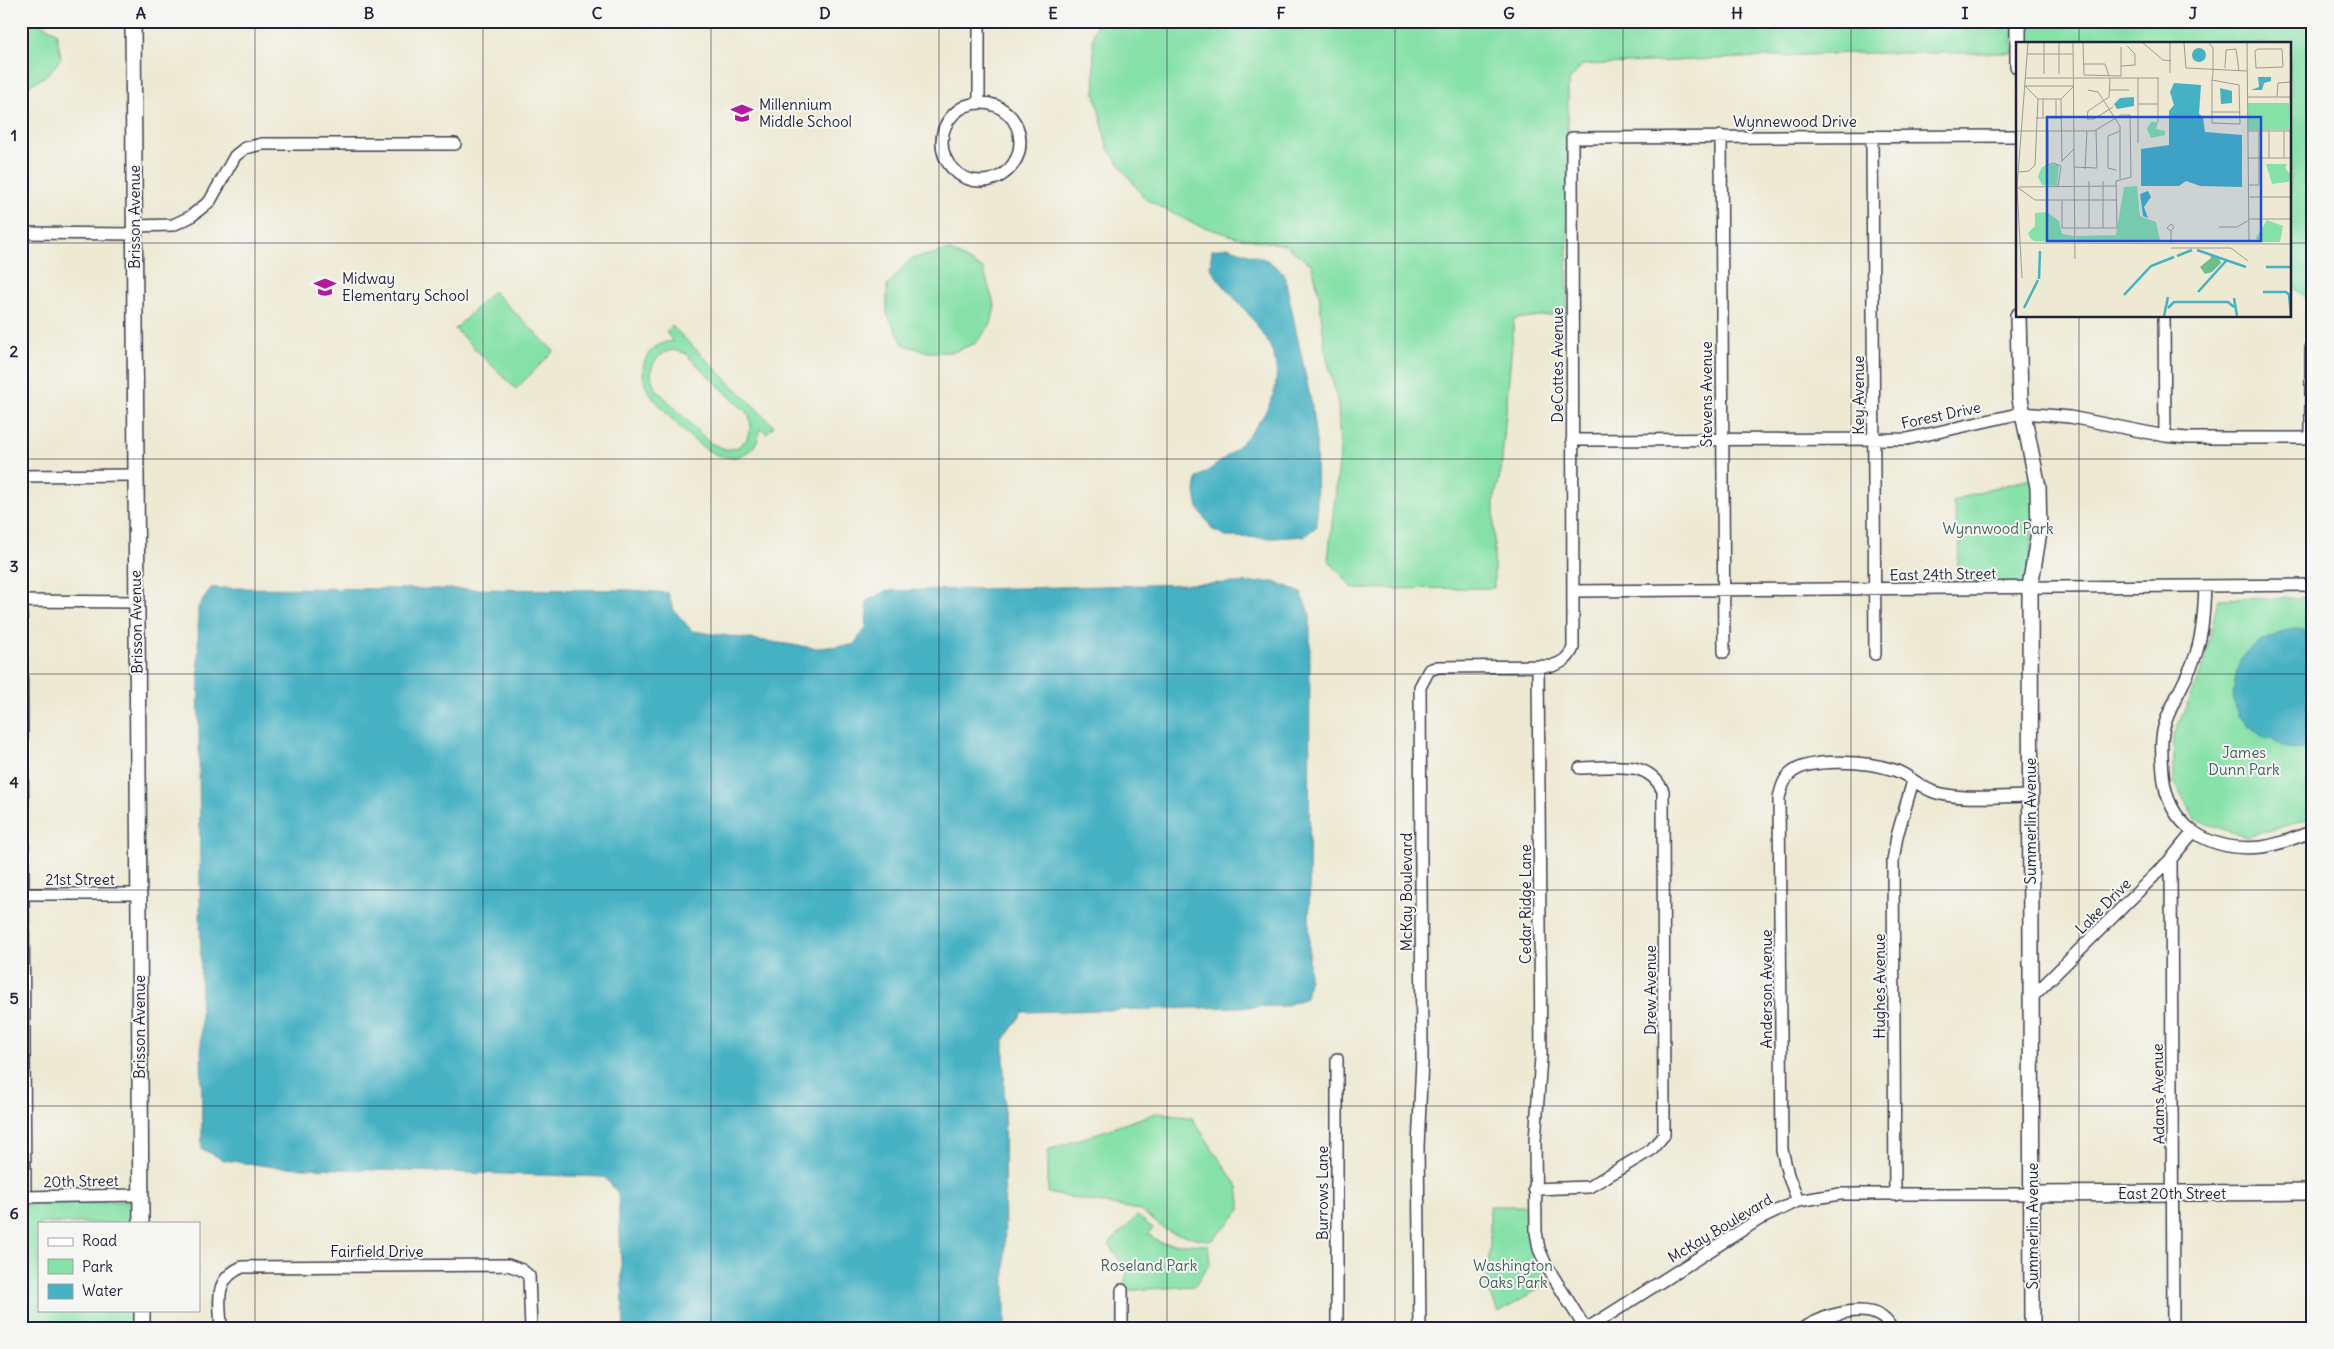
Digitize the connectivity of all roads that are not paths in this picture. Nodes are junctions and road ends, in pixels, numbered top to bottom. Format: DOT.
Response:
graph roads {
  1 [pos="133,21"];
  2 [pos="980,21"];
  3 [pos="2018,21"];
  4 [pos="2018,42"];
  5 [pos="980,103"];
  6 [pos="1721,136"];
  7 [pos="1872,136"];
  8 [pos="2016,136"];
  9 [pos="1572,138"];
  10 [pos="455,144"];
  11 [pos="134,230"];
  12 [pos="21,233"];
  13 [pos="2018,318"];
  14 [pos="2164,318"];
  15 [pos="2310,348"];
  16 [pos="2022,413"];
  17 [pos="2165,436"];
  18 [pos="2312,438"];
  19 [pos="1572,440"];
  20 [pos="1873,440"];
  21 [pos="1722,441"];
  22 [pos="135,475"];
  23 [pos="21,476"];
  24 [pos="2313,585"];
  25 [pos="2205,586"];
  26 [pos="2030,587"];
  27 [pos="1875,590"];
  28 [pos="1573,591"];
  29 [pos="1724,591"];
  30 [pos="21,601"];
  31 [pos="136,602"];
  32 [pos="1724,652"];
  33 [pos="1875,654"];
  34 [pos="1538,666"];
  35 [pos="1580,768"];
  36 [pos="1913,781"];
  37 [pos="2030,796"];
  38 [pos="2313,831"];
  39 [pos="2193,832"];
  40 [pos="2171,859"];
  41 [pos="23,894"];
  42 [pos="138,894"];
  43 [pos="2031,998"];
  44 [pos="1337,1058"];
  45 [pos="1534,1189"];
  46 [pos="2313,1192"];
  47 [pos="2174,1193"];
  48 [pos="2032,1194"];
  49 [pos="140,1195"];
  50 [pos="1895,1195"];
  51 [pos="23,1197"];
  52 [pos="1798,1202"];
  53 [pos="141,1222"];
  54 [pos="1122,1290"];
  55 [pos="142,1312"];
  56 [pos="142,1328"];
  57 [pos="221,1328"];
  58 [pos="531,1328"];
  59 [pos="1122,1328"];
  60 [pos="1337,1328"];
  61 [pos="1420,1328"];
  62 [pos="1586,1328"];
  63 [pos="1804,1328"];
  64 [pos="1891,1328"];
  65 [pos="2032,1328"];
  66 [pos="2173,1328"];
  1 -- 11 [label="street, Brisson Avenue"];
  2 -- 5 [label="street"];
  3 -- 4 [label="street"];
  5 -- 5 [label="street"];
  6 -- 7 [label="street, Wynnewood Drive"];
  6 -- 9 [label="street, Wynnewood Drive"];
  6 -- 21 [label="street, Stevens Avenue"];
  7 -- 8 [label="street, Wynnewood Drive"];
  7 -- 20 [label="street, Key Avenue"];
  9 -- 19 [label="street, DeCottes Avenue"];
  10 -- 11 [label="street"];
  11 -- 12 [label="street"];
  11 -- 22 [label="street, Brisson Avenue"];
  13 -- 16 [label="street, Summerlin Avenue"];
  14 -- 17 [label="street"];
  15 -- 18 [label="street"];
  16 -- 17 [label="street, Forest Drive"];
  16 -- 20 [label="street, Forest Drive"];
  16 -- 26 [label="street, Summerlin Avenue"];
  17 -- 18 [label="street, Forest Drive"];
  19 -- 21 [label="street, Forest Drive"];
  19 -- 28 [label="street, DeCottes Avenue"];
  20 -- 21 [label="street, Forest Drive"];
  20 -- 27 [label="street, Key Avenue"];
  21 -- 29 [label="street, Stevens Avenue"];
  22 -- 23 [label="street"];
  22 -- 31 [label="street, Brisson Avenue"];
  24 -- 25 [label="street, East 24th Street"];
  25 -- 26 [label="street, East 24th Street"];
  25 -- 39 [label="street"];
  26 -- 27 [label="street, East 24th Street"];
  26 -- 37 [label="street, Summerlin Avenue"];
  27 -- 29 [label="street, East 24th Street"];
  27 -- 33 [label="street, Key Avenue"];
  28 -- 29 [label="street, East 24th Street"];
  28 -- 34 [label="street, McKay Boulevard"];
  29 -- 32 [label="street, Stevens Avenue"];
  30 -- 31 [label="street"];
  30 -- 41 [label="street"];
  31 -- 42 [label="street, Brisson Avenue"];
  34 -- 45 [label="street, Cedar Ridge Lane"];
  34 -- 61 [label="street, McKay Boulevard"];
  35 -- 45 [label="street, Drew Avenue"];
  36 -- 37 [label="street"];
  36 -- 50 [label="street, Hughes Avenue"];
  36 -- 52 [label="street, Anderson Avenue"];
  37 -- 43 [label="street, Summerlin Avenue"];
  38 -- 39 [label="street"];
  39 -- 40 [label="street, Lake Drive"];
  40 -- 43 [label="street, Lake Drive"];
  40 -- 47 [label="street, Adams Avenue"];
  41 -- 42 [label="street, 21st Street"];
  41 -- 51 [label="street"];
  42 -- 49 [label="street, Brisson Avenue"];
  43 -- 48 [label="street, Summerlin Avenue"];
  44 -- 60 [label="street, Burrows Lane"];
  45 -- 62 [label="street, Cedar Ridge Lane"];
  46 -- 47 [label="street, East 20th Street"];
  47 -- 48 [label="street, East 20th Street"];
  47 -- 66 [label="street, Adams Avenue"];
  48 -- 50 [label="street, McKay Boulevard"];
  48 -- 65 [label="street, Summerlin Avenue"];
  49 -- 51 [label="street, 20th Street"];
  49 -- 53 [label="street, Brisson Avenue"];
  50 -- 52 [label="street, McKay Boulevard"];
  52 -- 62 [label="street, McKay Boulevard"];
  54 -- 59 [label="street"];
  55 -- 56 [label="street"];
  57 -- 58 [label="street, Fairfield Drive"];
  63 -- 64 [label="street"];
}
